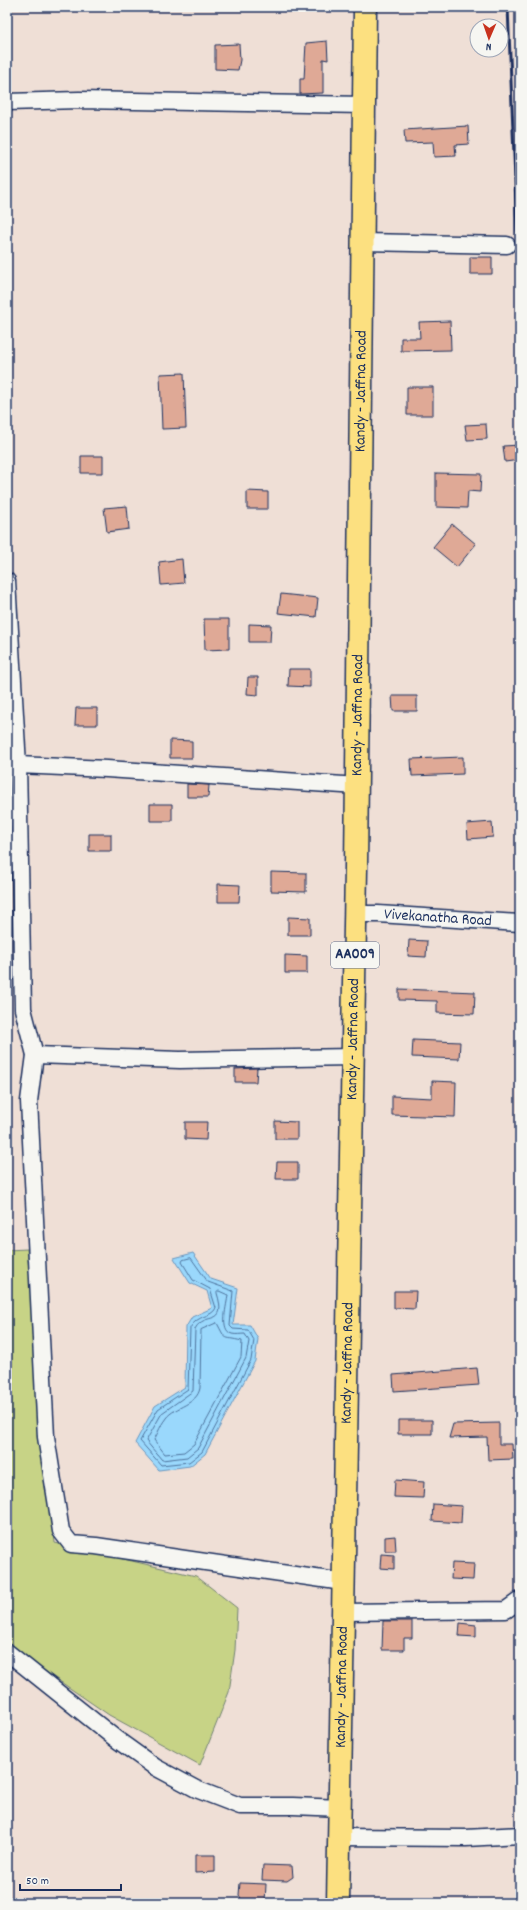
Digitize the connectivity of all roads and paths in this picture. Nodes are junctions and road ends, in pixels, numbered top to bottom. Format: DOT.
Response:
graph roads {
  1 [pos="365,7"];
  2 [pos="7,102"];
  3 [pos="365,105"];
  4 [pos="364,242"];
  5 [pos="507,245"];
  6 [pos="7,581"];
  7 [pos="18,765"];
  8 [pos="358,786"];
  9 [pos="356,914"];
  10 [pos="520,923"];
  11 [pos="35,1055"];
  12 [pos="353,1057"];
  13 [pos="344,1582"];
  14 [pos="520,1600"];
  15 [pos="343,1612"];
  16 [pos="7,1652"];
  17 [pos="341,1808"];
  18 [pos="520,1835"];
  19 [pos="339,1837"];
  20 [pos="338,1903"];
  1 -- 3 [label="highway, Kandy - Jaffna Road / AA009"];
  2 -- 3 [label="street"];
  3 -- 4 [label="highway, Kandy - Jaffna Road / AA009"];
  4 -- 5 [label="street"];
  4 -- 8 [label="highway, Kandy - Jaffna Road / AA009"];
  6 -- 7 [label="street"];
  7 -- 8 [label="street"];
  7 -- 11 [label="street"];
  8 -- 9 [label="highway, Kandy - Jaffna Road / AA009"];
  9 -- 10 [label="street, Vivekanatha Road"];
  9 -- 12 [label="highway, Kandy - Jaffna Road / AA009"];
  11 -- 12 [label="street"];
  11 -- 13 [label="street"];
  12 -- 13 [label="highway, Kandy - Jaffna Road / AA009"];
  13 -- 15 [label="highway, Kandy - Jaffna Road / AA009"];
  14 -- 15 [label="street"];
  15 -- 17 [label="highway, Kandy - Jaffna Road / AA009"];
  16 -- 17 [label="street"];
  17 -- 19 [label="highway, Kandy - Jaffna Road / AA009"];
  18 -- 19 [label="street"];
  19 -- 20 [label="highway, Kandy - Jaffna Road / AA009"];
}
